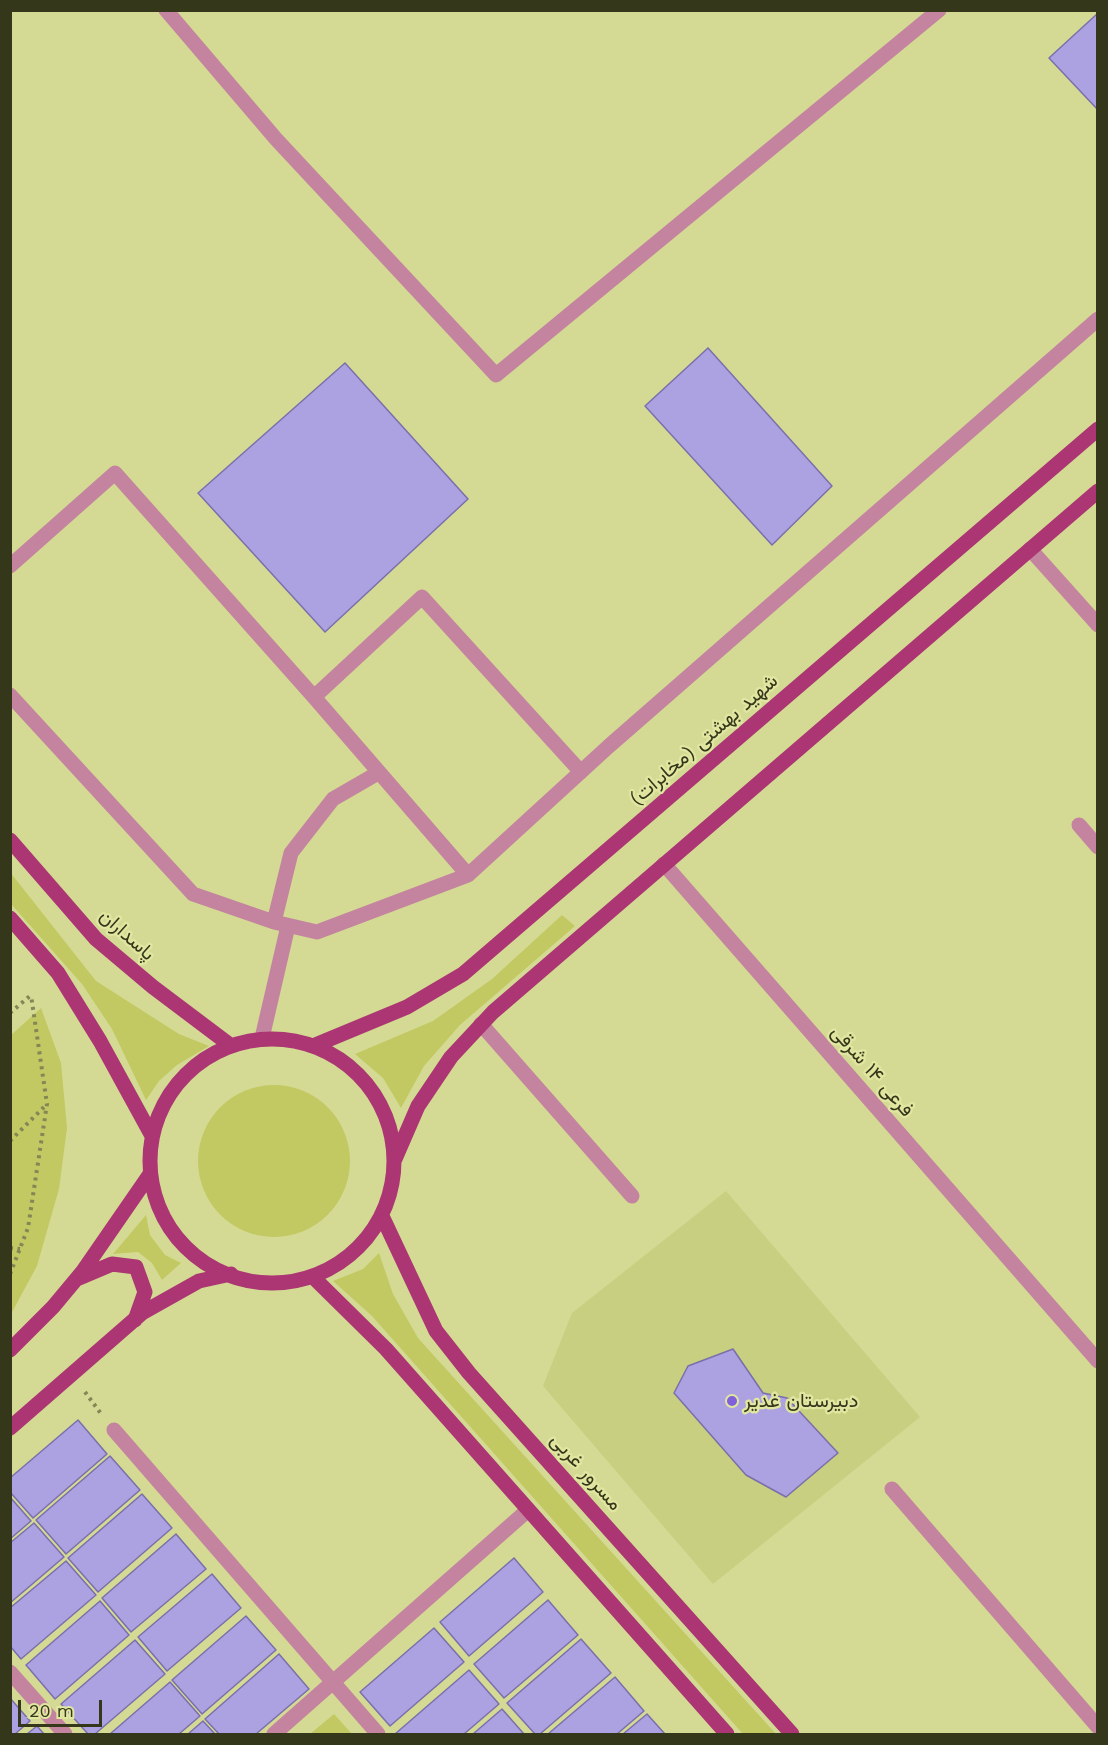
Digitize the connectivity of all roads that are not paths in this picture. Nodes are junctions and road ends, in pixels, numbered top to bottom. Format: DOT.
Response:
graph roads {
  1 [pos="166,10"];
  2 [pos="939,10"];
  3 [pos="1098,319"];
  4 [pos="1098,429"];
  5 [pos="1098,491"];
  6 [pos="1030,549"];
  7 [pos="10,566"];
  8 [pos="1098,625"];
  9 [pos="10,694"];
  10 [pos="314,697"];
  11 [pos="581,772"];
  12 [pos="378,773"];
  13 [pos="1079,825"];
  14 [pos="10,840"];
  15 [pos="1098,847"];
  16 [pos="664,864"];
  17 [pos="468,875"];
  18 [pos="10,918"];
  19 [pos="281,924"];
  20 [pos="481,1024"];
  21 [pos="262,1038"];
  22 [pos="230,1045"];
  23 [pos="313,1046"];
  24 [pos="152,1136"];
  25 [pos="395,1159"];
  26 [pos="150,1174"];
  27 [pos="632,1196"];
  28 [pos="382,1216"];
  29 [pos="231,1274"];
  30 [pos="313,1277"];
  31 [pos="78,1278"];
  32 [pos="135,1320"];
  33 [pos="10,1350"];
  34 [pos="1098,1361"];
  35 [pos="10,1428"];
  36 [pos="114,1430"];
  37 [pos="892,1489"];
  38 [pos="528,1510"];
  39 [pos="10,1672"];
  40 [pos="333,1682"];
  41 [pos="1095,1717"];
  42 [pos="65,1734"];
  43 [pos="274,1734"];
  44 [pos="378,1734"];
  45 [pos="727,1734"];
  46 [pos="792,1734"];
  1 -- 2 [label="street"];
  3 -- 11 [label="street"];
  4 -- 23 [label="main road, شهید بهشتی (مخابرات)"];
  5 -- 6 [label="main road"];
  6 -- 8 [label="street"];
  6 -- 16 [label="main road"];
  7 -- 10 [label="street"];
  9 -- 19 [label="street"];
  10 -- 11 [label="street"];
  10 -- 12 [label="street"];
  11 -- 17 [label="street"];
  12 -- 17 [label="street"];
  12 -- 19 [label="street"];
  13 -- 15 [label="street"];
  14 -- 22 [label="main road, پاسداران"];
  16 -- 20 [label="main road"];
  16 -- 34 [label="street, فرعی ۱۴ شرقی"];
  17 -- 19 [label="street"];
  18 -- 24 [label="main road"];
  19 -- 21 [label="street"];
  20 -- 25 [label="main road"];
  20 -- 27 [label="street"];
  21 -- 22 [label="main road"];
  21 -- 23 [label="main road"];
  22 -- 24 [label="main road"];
  23 -- 25 [label="main road"];
  24 -- 26 [label="main road"];
  25 -- 28 [label="main road"];
  26 -- 29 [label="main road"];
  26 -- 31 [label="main road"];
  28 -- 30 [label="main road"];
  28 -- 46 [label="main road, مسرور غربی"];
  29 -- 30 [label="main road"];
  29 -- 32 [label="main road"];
  30 -- 38 [label="main road"];
  31 -- 32 [label="main road"];
  31 -- 33 [label="main road"];
  32 -- 35 [label="main road"];
  36 -- 40 [label="street"];
  37 -- 41 [label="street"];
  38 -- 40 [label="street"];
  38 -- 45 [label="main road"];
  39 -- 42 [label="street"];
  40 -- 43 [label="street"];
  40 -- 44 [label="street"];
}
